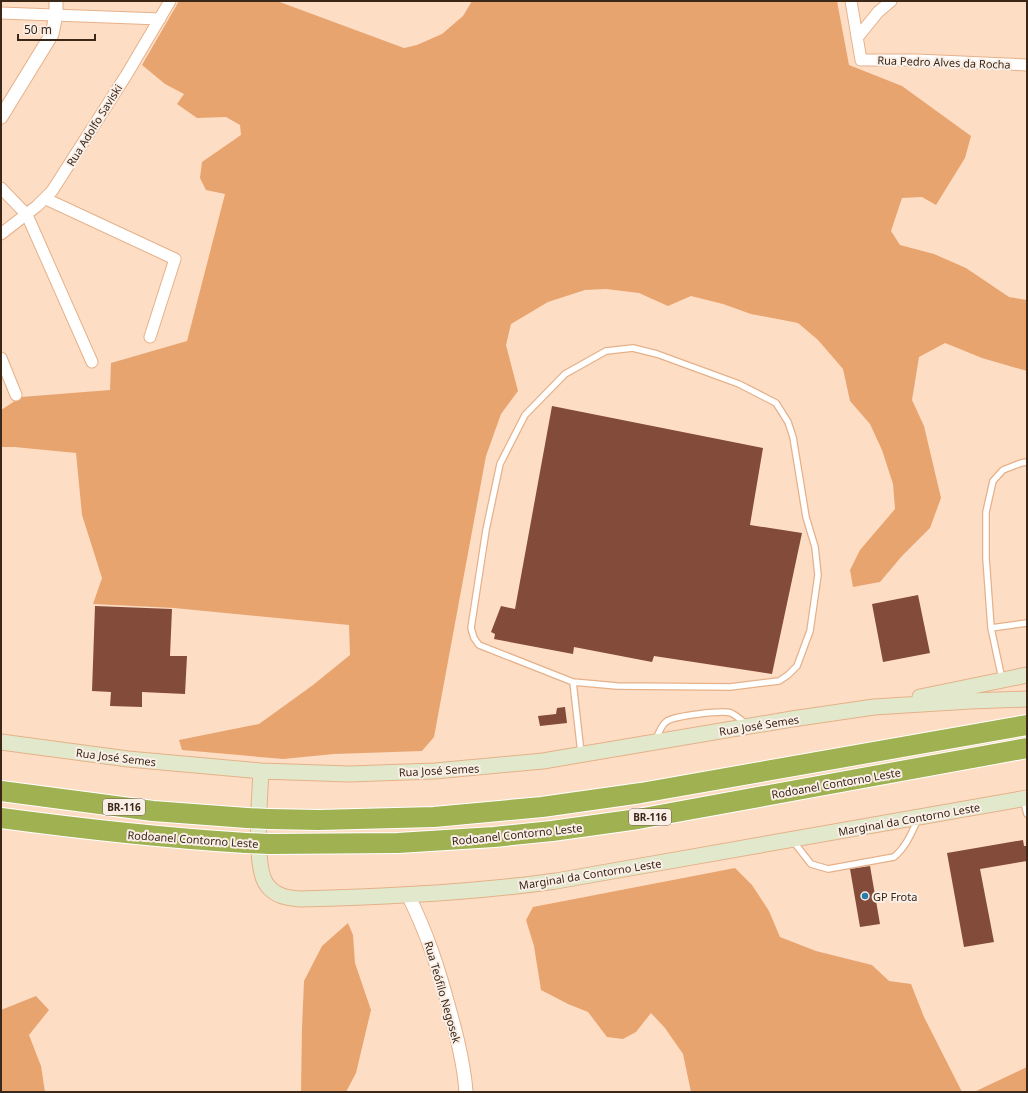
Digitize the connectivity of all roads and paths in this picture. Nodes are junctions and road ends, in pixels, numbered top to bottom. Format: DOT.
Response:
graph roads {
  1 [pos="56,1"];
  2 [pos="170,1"];
  3 [pos="851,1"];
  4 [pos="891,1"];
  5 [pos="1,12"];
  6 [pos="56,15"];
  7 [pos="160,19"];
  8 [pos="857,38"];
  9 [pos="1027,65"];
  10 [pos="1,117"];
  11 [pos="1,188"];
  12 [pos="46,199"];
  13 [pos="27,215"];
  14 [pos="1,234"];
  15 [pos="150,337"];
  16 [pos="1,358"];
  17 [pos="92,362"];
  18 [pos="16,395"];
  19 [pos="1027,462"];
  20 [pos="1027,623"];
  21 [pos="991,628"];
  22 [pos="1027,675"];
  23 [pos="1002,680"];
  24 [pos="573,682"];
  25 [pos="1027,699"];
  26 [pos="874,707"];
  27 [pos="1027,724"];
  28 [pos="750,726"];
  29 [pos="1,742"];
  30 [pos="655,742"];
  31 [pos="1027,748"];
  32 [pos="581,755"];
  33 [pos="261,771"];
  34 [pos="1,791"];
  35 [pos="1025,798"];
  36 [pos="1027,814"];
  37 [pos="919,817"];
  38 [pos="1,818"];
  39 [pos="792,839"];
  40 [pos="408,895"];
  41 [pos="466,1092"];
  1 -- 6 [label="street"];
  2 -- 7 [label="street, Rua Adolfo Saviski"];
  3 -- 8 [label="street"];
  4 -- 8 [label="street"];
  5 -- 6 [label="street"];
  6 -- 7 [label="street"];
  6 -- 10 [label="street"];
  7 -- 12 [label="street, Rua Adolfo Saviski"];
  8 -- 9 [label="street, Rua Pedro Alves da Rocha"];
  11 -- 13 [label="street"];
  12 -- 13 [label="street, Rua Adolfo Saviski"];
  12 -- 15 [label="street"];
  13 -- 14 [label="street, Rua Adolfo Saviski"];
  13 -- 17 [label="street"];
  16 -- 18 [label="street"];
  19 -- 21 [label="lane"];
  20 -- 21 [label="lane"];
  21 -- 23 [label="lane"];
  22 -- 23 [label="main road, Rua José Semes"];
  23 -- 26 [label="main road, Rua José Semes"];
  24 -- 24 [label="lane"];
  24 -- 32 [label="lane"];
  25 -- 26 [label="main road, Rua José Semes"];
  26 -- 28 [label="main road, Rua José Semes"];
  27 -- 34 [label="highway, BR-116, bridge"];
  28 -- 30 [label="main road, Rua José Semes"];
  28 -- 30 [label="lane"];
  29 -- 33 [label="main road, Rua José Semes"];
  30 -- 32 [label="main road, Rua José Semes"];
  31 -- 38 [label="highway, Rodoanel Contorno Leste / BR-116, bridge"];
  32 -- 33 [label="main road, Rua José Semes"];
  33 -- 40 [label="main road, Marginal da Contorno Leste"];
  35 -- 36 [label="lane"];
  35 -- 37 [label="main road, Marginal da Contorno Leste"];
  37 -- 39 [label="main road, Marginal da Contorno Leste"];
  37 -- 39 [label="lane"];
  39 -- 40 [label="main road, Marginal da Contorno Leste"];
  40 -- 41 [label="street, Rua Teófilo Negosek"];
}
